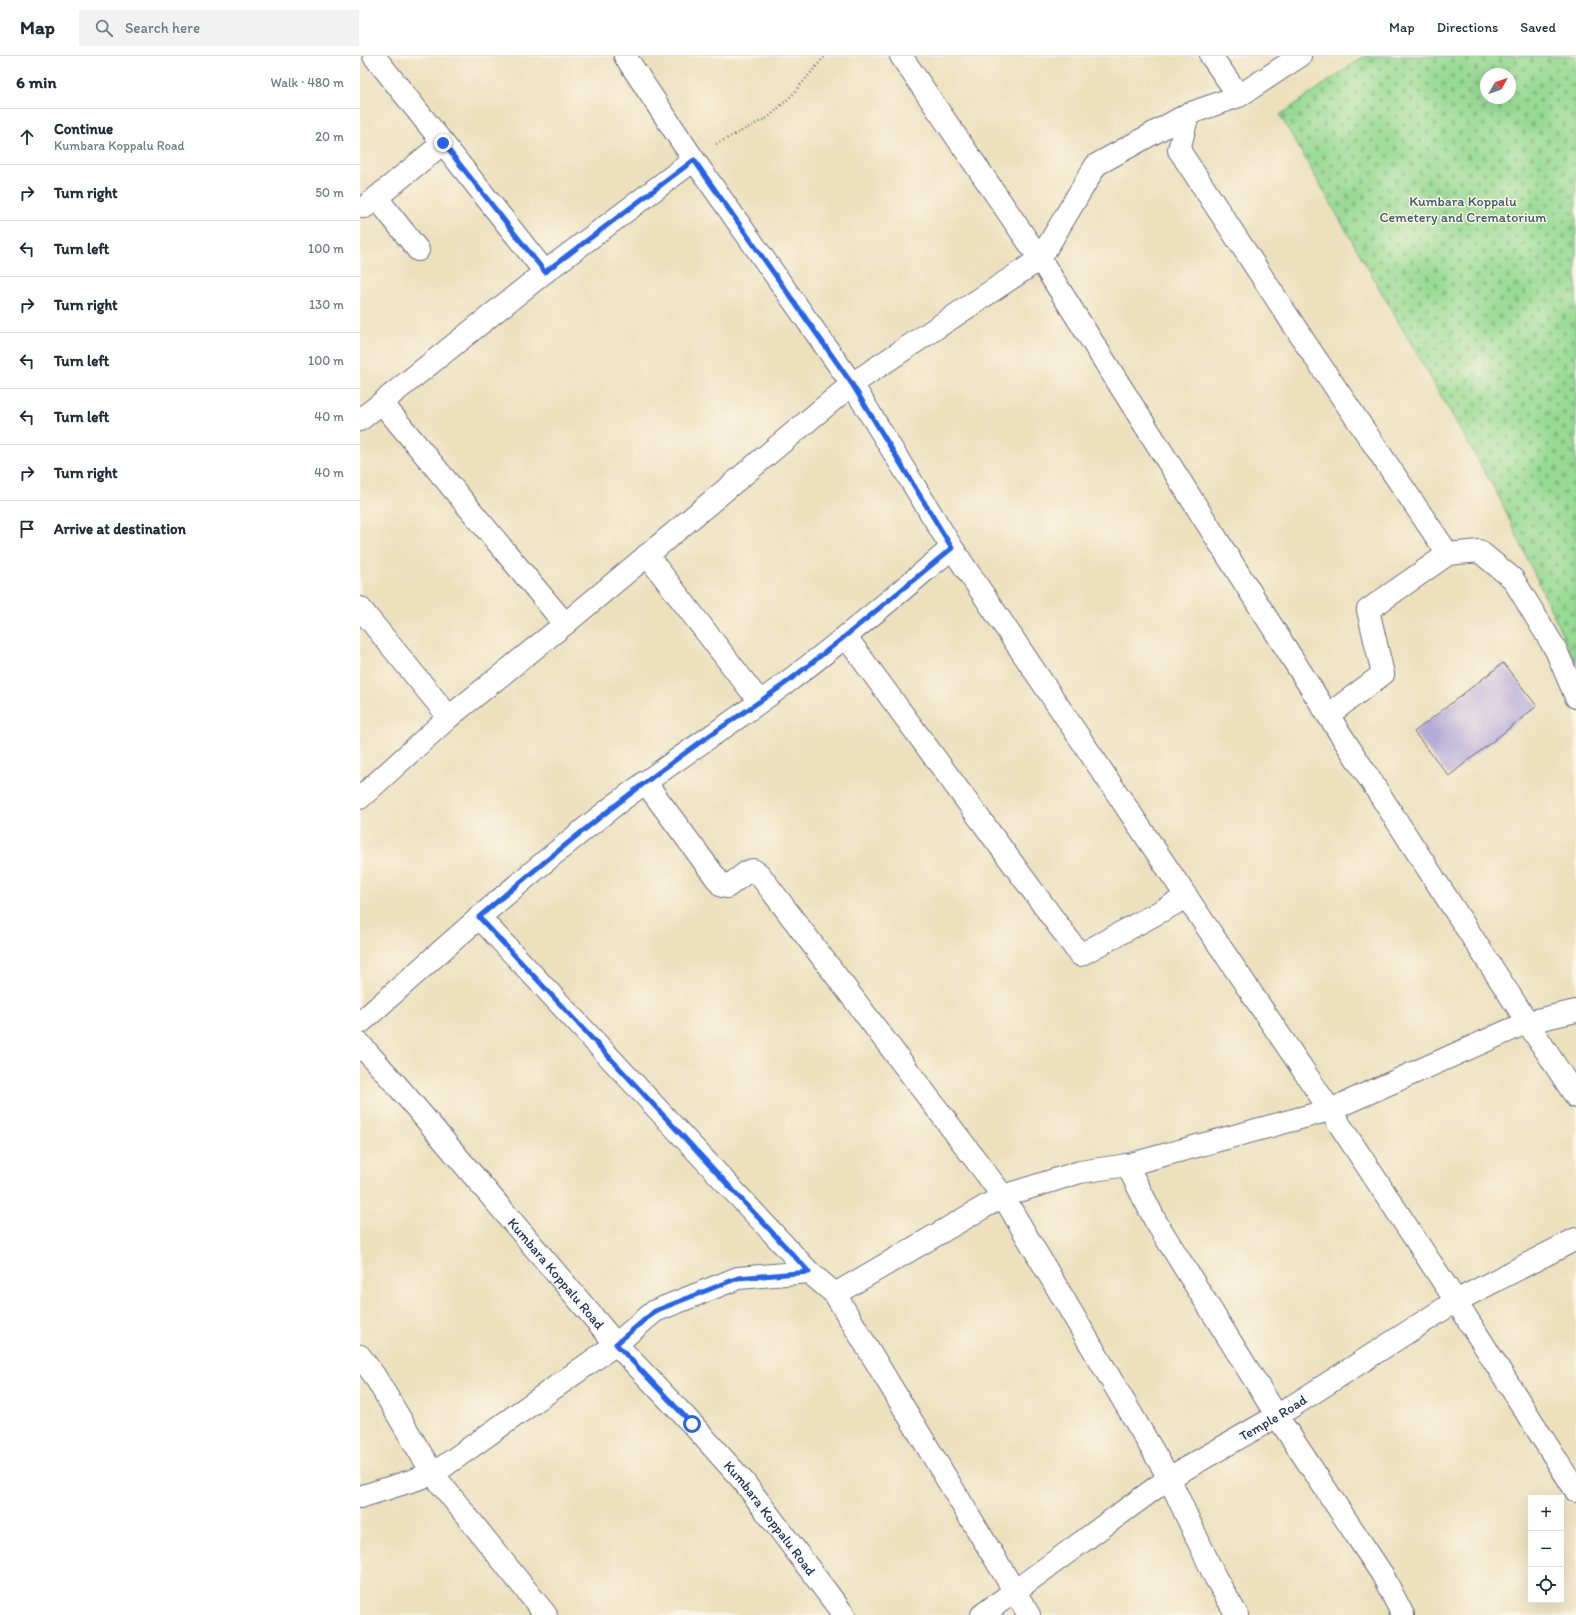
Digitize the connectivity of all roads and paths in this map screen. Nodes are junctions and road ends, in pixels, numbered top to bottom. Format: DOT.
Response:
graph roads {
  1 [pos="374,56"];
  2 [pos="625,56"];
  3 [pos="825,56"];
  4 [pos="901,56"];
  5 [pos="1211,56"];
  6 [pos="1300,56"];
  7 [pos="1239,96"];
  8 [pos="1188,114"];
  9 [pos="443,143"];
  10 [pos="694,160"];
  11 [pos="418,250"];
  12 [pos="1040,259"];
  13 [pos="545,272"];
  14 [pos="852,384"];
  15 [pos="382,403"];
  16 [pos="360,420"];
  17 [pos="952,548"];
  18 [pos="1448,554"];
  19 [pos="647,555"];
  20 [pos="360,608"];
  21 [pos="565,624"];
  22 [pos="846,637"];
  23 [pos="1576,697"];
  24 [pos="759,701"];
  25 [pos="1328,715"];
  26 [pos="449,717"];
  27 [pos="645,782"];
  28 [pos="360,798"];
  29 [pos="1187,897"];
  30 [pos="479,917"];
  31 [pos="1576,1011"];
  32 [pos="1528,1022"];
  33 [pos="360,1023"];
  34 [pos="360,1044"];
  35 [pos="1576,1097"];
  36 [pos="1330,1110"];
  37 [pos="1127,1165"];
  38 [pos="1003,1196"];
  39 [pos="1576,1239"];
  40 [pos="809,1272"];
  41 [pos="835,1294"];
  42 [pos="1456,1301"];
  43 [pos="616,1344"];
  44 [pos="360,1356"];
  45 [pos="1277,1416"];
  46 [pos="433,1474"];
  47 [pos="1168,1478"];
  48 [pos="1576,1490"];
  49 [pos="360,1497"];
  50 [pos="1015,1590"];
  51 [pos="546,1615"];
  52 [pos="844,1615"];
  53 [pos="982,1615"];
  54 [pos="1029,1615"];
  55 [pos="1237,1615"];
  56 [pos="1403,1615"];
  1 -- 9 [label="street"];
  2 -- 10 [label="street"];
  3 -- 10 [label="path"];
  4 -- 12 [label="street"];
  5 -- 7 [label="street"];
  6 -- 7 [label="street"];
  7 -- 8 [label="street"];
  8 -- 12 [label="street"];
  8 -- 18 [label="street"];
  9 -- 11 [label="street"];
  9 -- 13 [label="street"];
  10 -- 13 [label="street"];
  10 -- 14 [label="street"];
  12 -- 14 [label="street"];
  12 -- 25 [label="street"];
  13 -- 15 [label="street"];
  14 -- 17 [label="street"];
  14 -- 19 [label="street"];
  15 -- 16 [label="street"];
  15 -- 21 [label="street"];
  17 -- 22 [label="street"];
  17 -- 29 [label="street"];
  18 -- 23 [label="street"];
  18 -- 25 [label="street"];
  19 -- 21 [label="street"];
  19 -- 24 [label="street"];
  20 -- 26 [label="street"];
  21 -- 26 [label="street"];
  22 -- 24 [label="street"];
  22 -- 29 [label="street"];
  24 -- 27 [label="street"];
  25 -- 32 [label="street"];
  26 -- 28 [label="street"];
  27 -- 30 [label="street"];
  27 -- 38 [label="street"];
  29 -- 36 [label="street"];
  30 -- 33 [label="street"];
  30 -- 40 [label="street"];
  31 -- 32 [label="street"];
  32 -- 35 [label="street"];
  32 -- 36 [label="street"];
  34 -- 43 [label="street, Kumbara Koppalu Road"];
  36 -- 37 [label="street"];
  36 -- 42 [label="street"];
  37 -- 38 [label="street"];
  37 -- 45 [label="street"];
  38 -- 41 [label="street"];
  38 -- 47 [label="street"];
  39 -- 42 [label="street, Temple Road"];
  40 -- 41 [label="street"];
  40 -- 43 [label="street"];
  41 -- 50 [label="street"];
  42 -- 45 [label="street, Temple Road"];
  42 -- 48 [label="street"];
  43 -- 46 [label="street"];
  43 -- 52 [label="street, Kumbara Koppalu Road"];
  44 -- 46 [label="street"];
  45 -- 47 [label="street, Temple Road"];
  45 -- 56 [label="street"];
  46 -- 49 [label="street"];
  46 -- 51 [label="street"];
  47 -- 50 [label="street, Temple Road"];
  47 -- 55 [label="street"];
  50 -- 53 [label="street, Temple Road"];
  50 -- 54 [label="street"];
}
